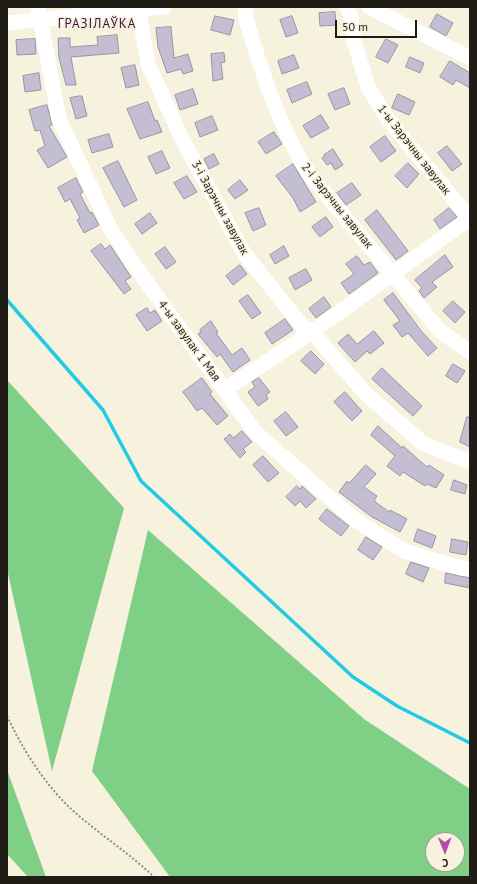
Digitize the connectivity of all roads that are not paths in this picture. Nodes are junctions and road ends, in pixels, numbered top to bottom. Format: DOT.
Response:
graph roads {
  1 [pos="164,7"];
  2 [pos="245,7"];
  3 [pos="347,7"];
  4 [pos="369,7"];
  5 [pos="139,8"];
  6 [pos="38,13"];
  7 [pos="7,23"];
  8 [pos="470,58"];
  9 [pos="470,219"];
  10 [pos="391,273"];
  11 [pos="312,332"];
  12 [pos="470,352"];
  13 [pos="224,390"];
  14 [pos="470,462"];
  15 [pos="470,569"];
  1 -- 5 [label="street"];
  2 -- 10 [label="street, 2-і Зарэчны завулак"];
  3 -- 9 [label="street, 1-ы Зарэчны завулак"];
  4 -- 8 [label="street"];
  5 -- 6 [label="street"];
  5 -- 11 [label="street, 3-і Зарэчны завулак"];
  6 -- 7 [label="street"];
  6 -- 13 [label="street, 4-ы завулак 1 Мая"];
  9 -- 10 [label="street"];
  10 -- 11 [label="street"];
  10 -- 12 [label="street, 2-і Зарэчны завулак"];
  11 -- 13 [label="street"];
  11 -- 14 [label="street, 3-і Зарэчны завулак"];
  13 -- 15 [label="street, 4-ы завулак 1 Мая"];
}
